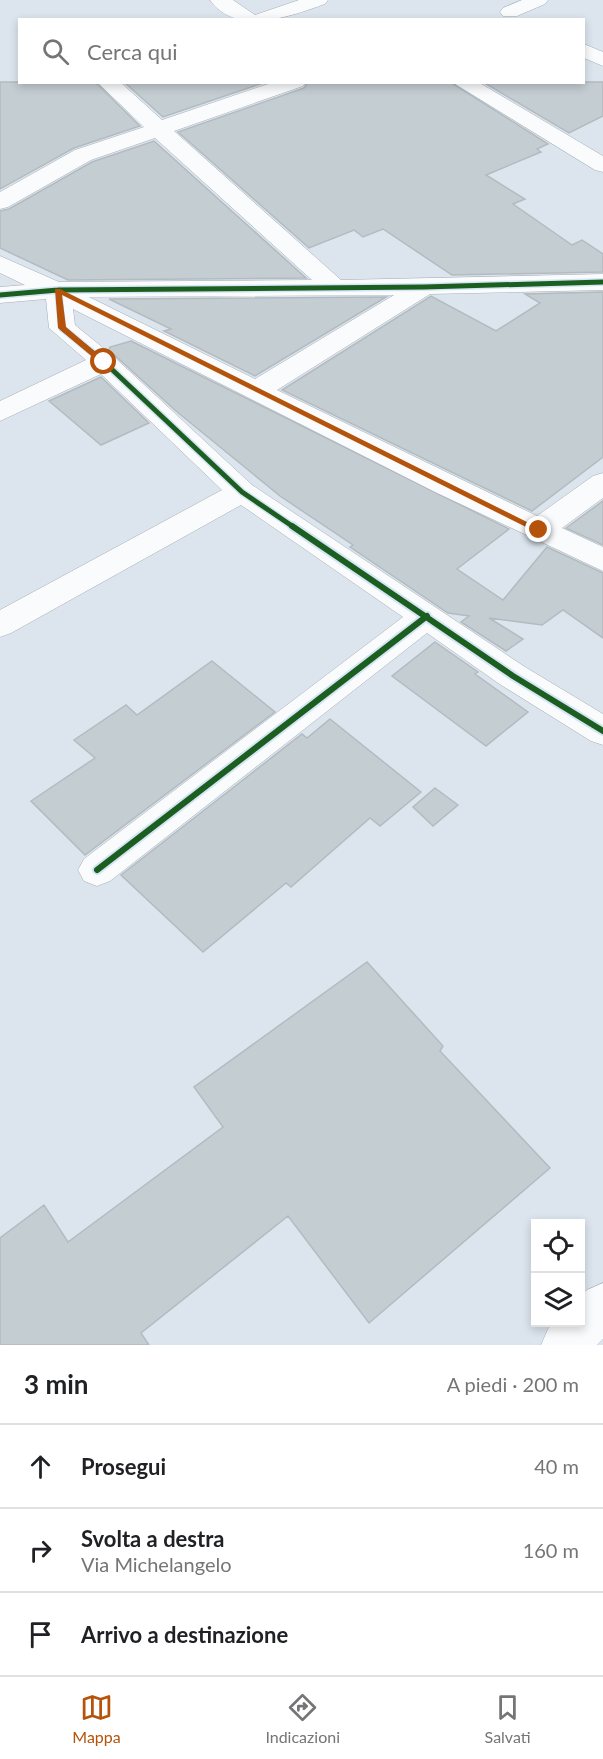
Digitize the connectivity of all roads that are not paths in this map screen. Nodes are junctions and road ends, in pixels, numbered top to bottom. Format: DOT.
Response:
graph roads {
  1 [pos="220,0"];
  2 [pos="318,0"];
  3 [pos="538,0"];
  4 [pos="245,16"];
  5 [pos="517,16"];
  6 [pos="266,18"];
  7 [pos="585,51"];
  8 [pos="603,60"];
  9 [pos="109,84"];
  10 [pos="290,84"];
  11 [pos="465,84"];
  12 [pos="158,130"];
  13 [pos="603,165"];
  14 [pos="0,202"];
  15 [pos="0,263"];
  16 [pos="603,282"];
  17 [pos="424,287"];
  18 [pos="335,288"];
  19 [pos="58,290"];
  20 [pos="0,295"];
  21 [pos="104,362"];
  22 [pos="256,390"];
  23 [pos="0,412"];
  24 [pos="603,483"];
  25 [pos="242,492"];
  26 [pos="539,530"];
  27 [pos="603,560"];
  28 [pos="428,616"];
  29 [pos="0,625"];
  30 [pos="603,731"];
  31 [pos="97,870"];
  32 [pos="603,1305"];
  33 [pos="564,1345"];
  1 -- 4 [label="street"];
  2 -- 6 [label="street"];
  3 -- 5 [label="street"];
  7 -- 8 [label="street"];
  9 -- 12 [label="street"];
  10 -- 12 [label="street"];
  11 -- 13 [label="street"];
  12 -- 14 [label="street"];
  12 -- 18 [label="street"];
  15 -- 19 [label="street"];
  16 -- 17 [label="street"];
  17 -- 18 [label="street"];
  17 -- 22 [label="street"];
  18 -- 19 [label="street"];
  19 -- 20 [label="street"];
  19 -- 21 [label="street"];
  19 -- 22 [label="street"];
  21 -- 23 [label="street"];
  21 -- 25 [label="street"];
  22 -- 26 [label="street"];
  24 -- 26 [label="street"];
  25 -- 28 [label="street"];
  25 -- 29 [label="street"];
  26 -- 27 [label="street"];
  28 -- 30 [label="street"];
  28 -- 31 [label="street"];
  32 -- 33 [label="street"];
}
